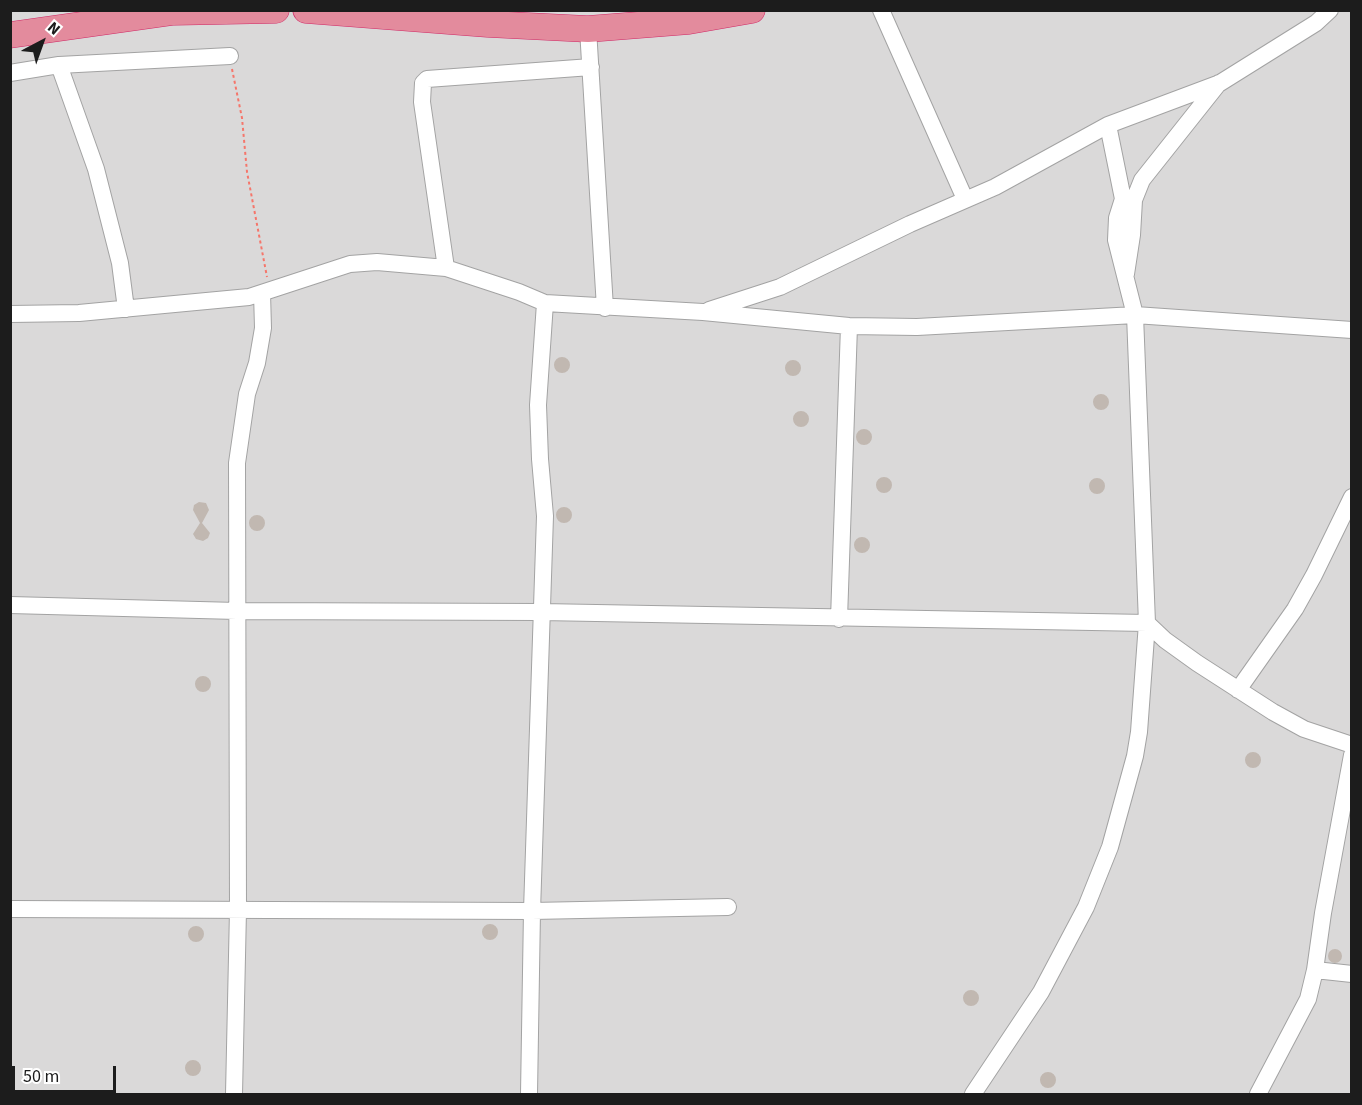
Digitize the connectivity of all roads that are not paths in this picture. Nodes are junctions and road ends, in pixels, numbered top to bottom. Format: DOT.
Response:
graph roads {
  1 [pos="276,10"];
  2 [pos="306,10"];
  3 [pos="752,10"];
  4 [pos="881,10"];
  5 [pos="1330,10"];
  6 [pos="1313,17"];
  7 [pos="588,29"];
  8 [pos="10,35"];
  9 [pos="230,56"];
  10 [pos="59,66"];
  11 [pos="591,67"];
  12 [pos="10,73"];
  13 [pos="1220,82"];
  14 [pos="1108,125"];
  15 [pos="965,199"];
  16 [pos="1128,199"];
  17 [pos="446,268"];
  18 [pos="266,292"];
  19 [pos="545,303"];
  20 [pos="605,308"];
  21 [pos="126,309"];
  22 [pos="704,312"];
  23 [pos="10,314"];
  24 [pos="1135,315"];
  25 [pos="849,326"];
  26 [pos="1352,330"];
  27 [pos="1352,497"];
  28 [pos="10,605"];
  29 [pos="237,611"];
  30 [pos="541,612"];
  31 [pos="839,619"];
  32 [pos="1147,623"];
  33 [pos="1238,690"];
  34 [pos="1352,746"];
  35 [pos="1352,755"];
  36 [pos="728,907"];
  37 [pos="10,909"];
  38 [pos="238,910"];
  39 [pos="532,911"];
  40 [pos="1315,970"];
  41 [pos="1352,974"];
  42 [pos="234,1095"];
  43 [pos="530,1095"];
  44 [pos="973,1095"];
  45 [pos="1258,1095"];
  1 -- 8 [label="highway"];
  2 -- 7 [label="highway"];
  3 -- 7 [label="highway"];
  4 -- 15 [label="street"];
  5 -- 6 [label="street"];
  6 -- 13 [label="street"];
  7 -- 11 [label="street"];
  9 -- 10 [label="street"];
  10 -- 12 [label="street"];
  10 -- 21 [label="street"];
  11 -- 17 [label="street"];
  11 -- 20 [label="street"];
  13 -- 14 [label="street"];
  13 -- 16 [label="street"];
  14 -- 15 [label="street"];
  14 -- 16 [label="street"];
  15 -- 22 [label="street"];
  16 -- 24 [label="street"];
  17 -- 18 [label="street"];
  17 -- 19 [label="street"];
  18 -- 21 [label="street"];
  18 -- 29 [label="street"];
  19 -- 20 [label="street"];
  19 -- 30 [label="street"];
  20 -- 22 [label="street"];
  21 -- 23 [label="street"];
  22 -- 25 [label="street"];
  24 -- 25 [label="street"];
  24 -- 26 [label="street"];
  24 -- 32 [label="street"];
  25 -- 31 [label="street"];
  27 -- 33 [label="street"];
  28 -- 29 [label="street"];
  29 -- 30 [label="street"];
  29 -- 38 [label="street"];
  30 -- 31 [label="street"];
  30 -- 39 [label="street"];
  31 -- 32 [label="street"];
  32 -- 33 [label="street"];
  32 -- 44 [label="street"];
  33 -- 34 [label="street"];
  35 -- 40 [label="street"];
  36 -- 39 [label="street"];
  37 -- 38 [label="street"];
  38 -- 39 [label="street"];
  38 -- 42 [label="street"];
  39 -- 43 [label="street"];
  40 -- 41 [label="street"];
  40 -- 45 [label="street"];
}
